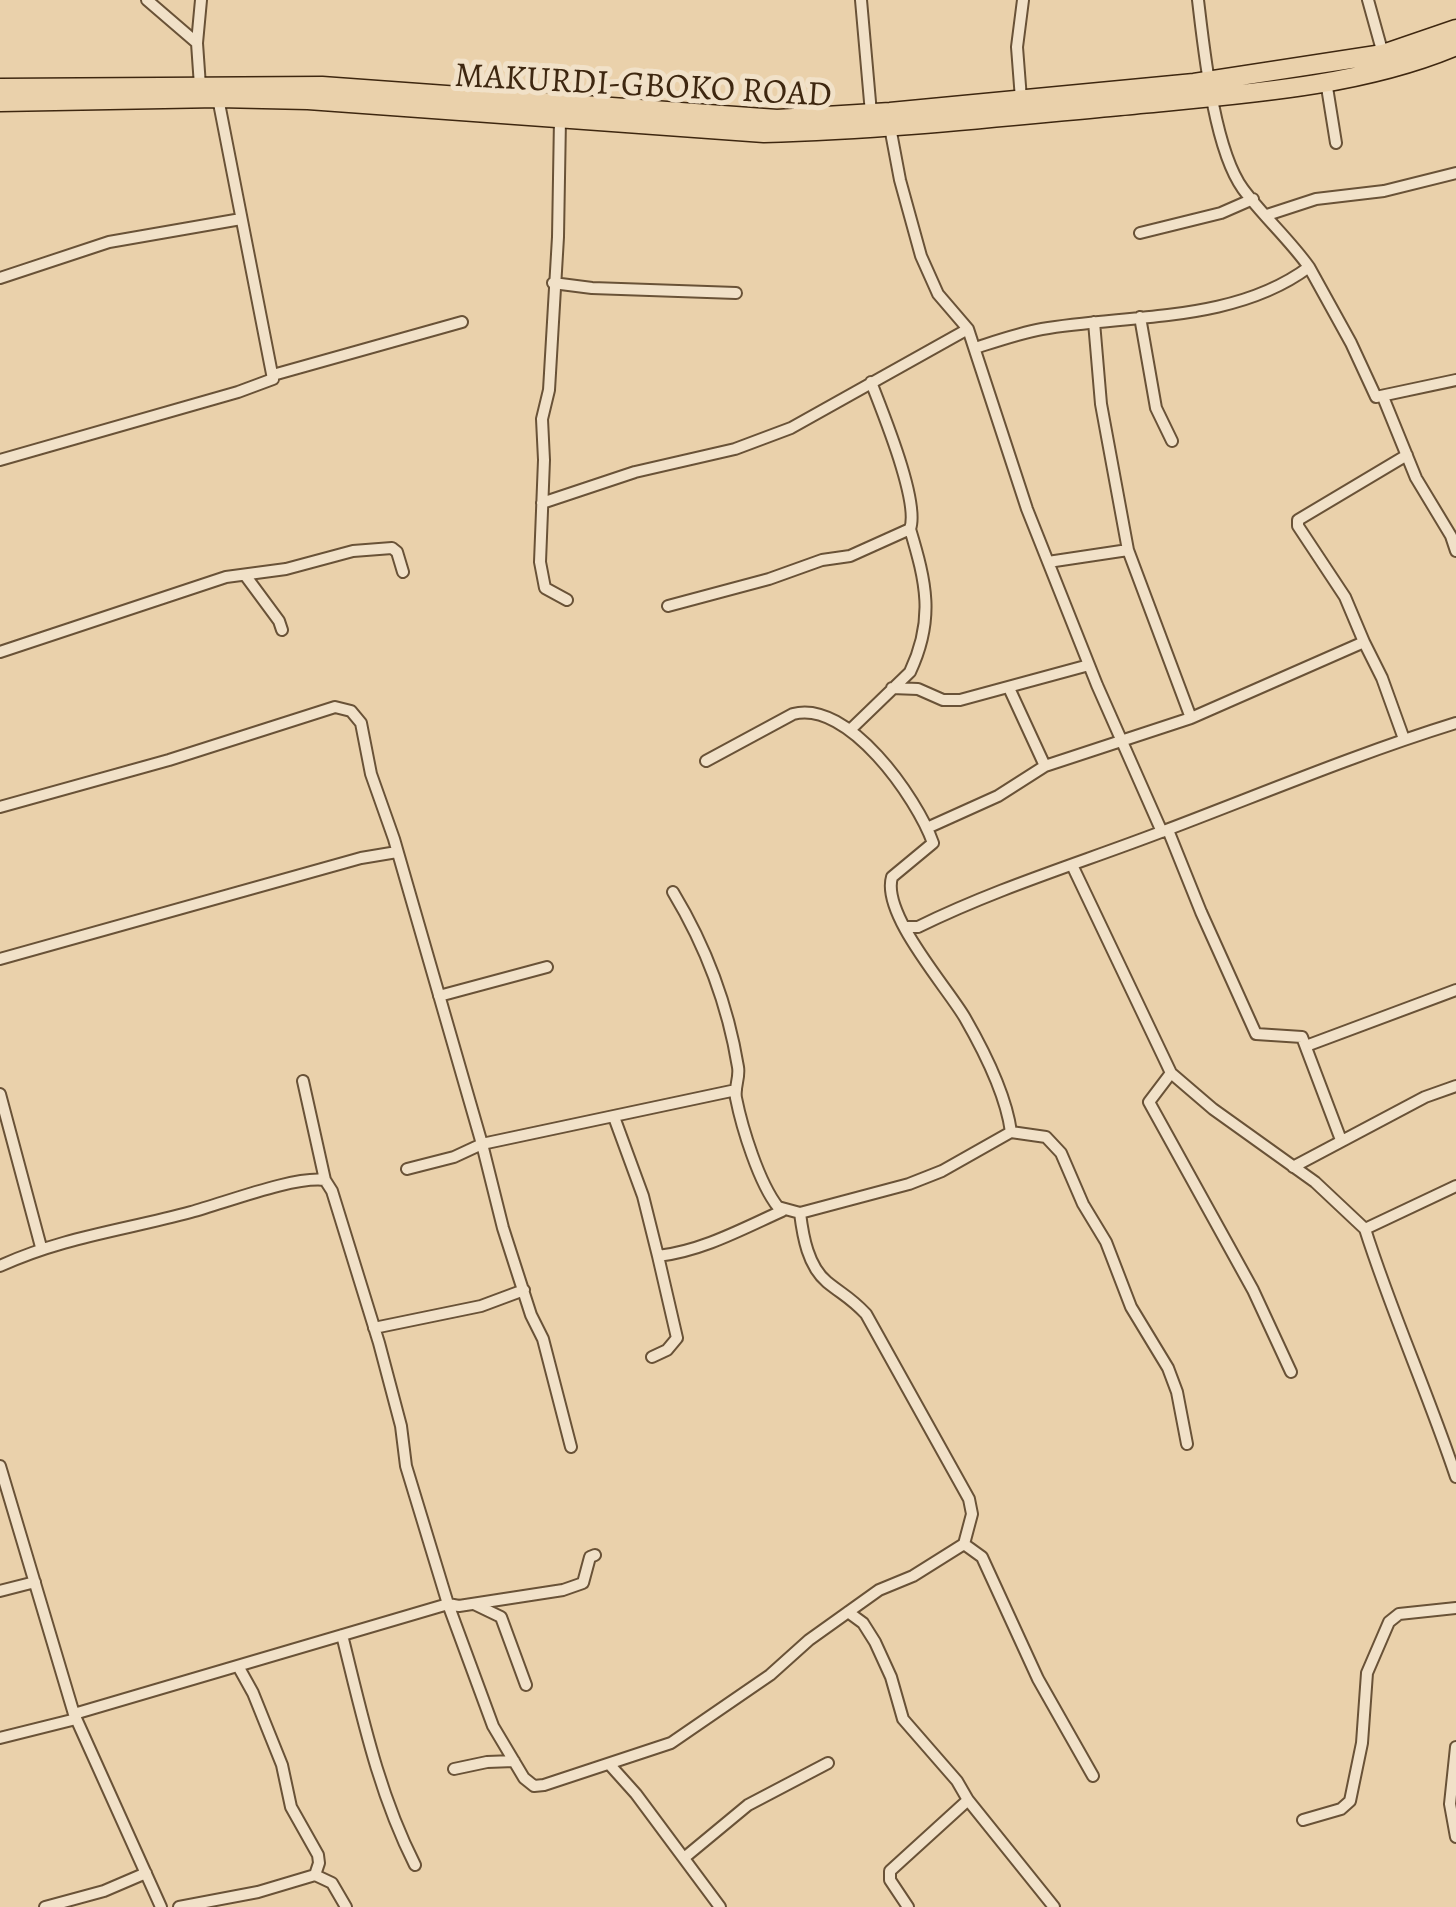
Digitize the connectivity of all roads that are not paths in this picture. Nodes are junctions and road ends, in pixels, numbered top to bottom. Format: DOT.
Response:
graph roads {
  1 [pos="147,0"];
  2 [pos="201,0"];
  3 [pos="861,0"];
  4 [pos="1023,0"];
  5 [pos="1198,0"];
  6 [pos="1368,0"];
  7 [pos="198,44"];
  8 [pos="1455,46"];
  9 [pos="1384,54"];
  10 [pos="1326,81"];
  11 [pos="200,86"];
  12 [pos="0,88"];
  13 [pos="1212,88"];
  14 [pos="218,98"];
  15 [pos="1021,99"];
  16 [pos="0,102"];
  17 [pos="870,112"];
  18 [pos="560,118"];
  19 [pos="890,127"];
  20 [pos="1336,143"];
  21 [pos="1456,173"];
  22 [pos="1253,199"];
  23 [pos="1266,215"];
  24 [pos="242,219"];
  25 [pos="1140,233"];
  26 [pos="1309,266"];
  27 [pos="0,278"];
  28 [pos="553,283"];
  29 [pos="736,293"];
  30 [pos="1140,317"];
  31 [pos="462,322"];
  32 [pos="1094,322"];
  33 [pos="968,329"];
  34 [pos="975,348"];
  35 [pos="273,375"];
  36 [pos="1456,380"];
  37 [pos="870,382"];
  38 [pos="1383,397"];
  39 [pos="1172,442"];
  40 [pos="1407,455"];
  41 [pos="0,460"];
  42 [pos="542,503"];
  43 [pos="910,529"];
  44 [pos="1128,550"];
  45 [pos="1456,551"];
  46 [pos="1048,562"];
  47 [pos="403,572"];
  48 [pos="245,575"];
  49 [pos="566,600"];
  50 [pos="668,606"];
  51 [pos="282,630"];
  52 [pos="1364,642"];
  53 [pos="0,652"];
  54 [pos="1089,665"];
  55 [pos="910,672"];
  56 [pos="891,688"];
  57 [pos="1009,688"];
  58 [pos="918,690"];
  59 [pos="1192,718"];
  60 [pos="1456,723"];
  61 [pos="850,730"];
  62 [pos="1404,739"];
  63 [pos="1122,740"];
  64 [pos="706,761"];
  65 [pos="1044,766"];
  66 [pos="0,807"];
  67 [pos="927,828"];
  68 [pos="1165,831"];
  69 [pos="398,852"];
  70 [pos="1072,865"];
  71 [pos="673,892"];
  72 [pos="918,927"];
  73 [pos="905,928"];
  74 [pos="915,945"];
  75 [pos="0,959"];
  76 [pos="546,967"];
  77 [pos="1456,990"];
  78 [pos="439,996"];
  79 [pos="1306,1046"];
  80 [pos="1171,1072"];
  81 [pos="303,1081"];
  82 [pos="1456,1086"];
  83 [pos="736,1090"];
  84 [pos="1,1099"];
  85 [pos="614,1116"];
  86 [pos="1012,1132"];
  87 [pos="1341,1140"];
  88 [pos="482,1144"];
  89 [pos="1293,1166"];
  90 [pos="407,1169"];
  91 [pos="325,1180"];
  92 [pos="1456,1186"];
  93 [pos="782,1211"];
  94 [pos="800,1213"];
  95 [pos="1366,1230"];
  96 [pos="41,1247"];
  97 [pos="658,1256"];
  98 [pos="0,1266"];
  99 [pos="524,1290"];
  100 [pos="374,1328"];
  101 [pos="652,1357"];
  102 [pos="1291,1372"];
  103 [pos="1186,1444"];
  104 [pos="571,1447"];
  105 [pos="0,1466"];
  106 [pos="1456,1477"];
  107 [pos="964,1544"];
  108 [pos="594,1554"];
  109 [pos="35,1582"];
  110 [pos="0,1591"];
  111 [pos="866,1600"];
  112 [pos="448,1604"];
  113 [pos="473,1604"];
  114 [pos="1456,1608"];
  115 [pos="848,1612"];
  116 [pos="863,1623"];
  117 [pos="342,1635"];
  118 [pos="238,1666"];
  119 [pos="526,1685"];
  120 [pos="75,1716"];
  121 [pos="0,1738"];
  122 [pos="1456,1747"];
  123 [pos="514,1761"];
  124 [pos="828,1762"];
  125 [pos="610,1765"];
  126 [pos="454,1768"];
  127 [pos="1094,1776"];
  128 [pos="968,1800"];
  129 [pos="1302,1820"];
  130 [pos="1456,1836"];
  131 [pos="684,1858"];
  132 [pos="415,1866"];
  133 [pos="146,1873"];
  134 [pos="314,1875"];
  135 [pos="45,1907"];
  136 [pos="161,1907"];
  137 [pos="180,1907"];
  138 [pos="346,1907"];
  139 [pos="720,1907"];
  140 [pos="908,1907"];
  141 [pos="1054,1907"];
  1 -- 7 [label="street"];
  2 -- 7 [label="street"];
  3 -- 17 [label="street"];
  4 -- 15 [label="street"];
  5 -- 13 [label="street"];
  6 -- 9 [label="street"];
  7 -- 11 [label="street"];
  8 -- 9 [label="main road"];
  8 -- 10 [label="main road, MAKURDI-GBOKO ROAD"];
  9 -- 13 [label="main road"];
  10 -- 13 [label="main road, MAKURDI-GBOKO ROAD"];
  10 -- 20 [label="street"];
  11 -- 12 [label="main road"];
  11 -- 17 [label="main road"];
  13 -- 15 [label="main road"];
  13 -- 19 [label="main road, MAKURDI-GBOKO ROAD"];
  13 -- 22 [label="street"];
  14 -- 16 [label="main road, MAKURDI-GBOKO ROAD"];
  14 -- 18 [label="main road, MAKURDI-GBOKO ROAD"];
  14 -- 24 [label="street"];
  15 -- 17 [label="main road"];
  18 -- 19 [label="main road, MAKURDI-GBOKO ROAD"];
  18 -- 28 [label="street"];
  19 -- 33 [label="street"];
  21 -- 23 [label="street"];
  22 -- 23 [label="street"];
  22 -- 25 [label="street"];
  23 -- 26 [label="street"];
  24 -- 27 [label="street"];
  24 -- 35 [label="street"];
  26 -- 30 [label="street"];
  26 -- 38 [label="street"];
  28 -- 29 [label="street"];
  28 -- 42 [label="street"];
  30 -- 32 [label="street"];
  30 -- 39 [label="street"];
  31 -- 35 [label="street"];
  32 -- 34 [label="street"];
  32 -- 44 [label="street"];
  33 -- 34 [label="street"];
  33 -- 37 [label="street"];
  34 -- 46 [label="street"];
  35 -- 41 [label="street"];
  36 -- 38 [label="street"];
  37 -- 42 [label="street"];
  37 -- 43 [label="street"];
  38 -- 40 [label="street"];
  40 -- 45 [label="street"];
  40 -- 52 [label="street"];
  42 -- 49 [label="street"];
  43 -- 50 [label="street"];
  43 -- 55 [label="street"];
  44 -- 46 [label="street"];
  44 -- 59 [label="street"];
  46 -- 54 [label="street"];
  47 -- 48 [label="street"];
  48 -- 51 [label="street"];
  48 -- 53 [label="street"];
  52 -- 59 [label="street"];
  52 -- 62 [label="street"];
  54 -- 57 [label="street"];
  54 -- 63 [label="street"];
  55 -- 56 [label="street"];
  55 -- 58 [label="street"];
  56 -- 58 [label="street"];
  56 -- 61 [label="street"];
  57 -- 58 [label="street"];
  57 -- 65 [label="street"];
  59 -- 63 [label="street"];
  60 -- 62 [label="street"];
  61 -- 64 [label="street"];
  61 -- 67 [label="street"];
  62 -- 68 [label="street"];
  63 -- 65 [label="street"];
  63 -- 68 [label="street"];
  65 -- 67 [label="street"];
  66 -- 69 [label="street"];
  67 -- 73 [label="street"];
  68 -- 70 [label="street"];
  68 -- 79 [label="street"];
  69 -- 75 [label="street"];
  69 -- 78 [label="street"];
  70 -- 72 [label="street"];
  70 -- 80 [label="street"];
  71 -- 83 [label="street"];
  72 -- 73 [label="street"];
  72 -- 74 [label="street"];
  73 -- 74 [label="street"];
  74 -- 86 [label="street"];
  76 -- 78 [label="street"];
  77 -- 79 [label="street"];
  78 -- 88 [label="street"];
  79 -- 87 [label="street"];
  80 -- 89 [label="street"];
  80 -- 102 [label="street"];
  81 -- 91 [label="street"];
  82 -- 87 [label="street"];
  83 -- 85 [label="street"];
  83 -- 93 [label="street"];
  84 -- 96 [label="street"];
  85 -- 88 [label="street"];
  85 -- 97 [label="street"];
  86 -- 94 [label="street"];
  86 -- 103 [label="street"];
  87 -- 89 [label="street"];
  88 -- 90 [label="street"];
  88 -- 99 [label="street"];
  89 -- 95 [label="street"];
  91 -- 96 [label="street"];
  91 -- 100 [label="street"];
  92 -- 95 [label="street"];
  93 -- 94 [label="street"];
  93 -- 97 [label="street"];
  94 -- 107 [label="street"];
  95 -- 106 [label="street"];
  96 -- 98 [label="street"];
  97 -- 101 [label="street"];
  99 -- 100 [label="street"];
  99 -- 104 [label="street"];
  100 -- 112 [label="street"];
  105 -- 109 [label="street"];
  107 -- 111 [label="street"];
  107 -- 127 [label="street"];
  108 -- 113 [label="street"];
  109 -- 110 [label="street"];
  109 -- 120 [label="street"];
  111 -- 115 [label="street"];
  111 -- 116 [label="street"];
  112 -- 113 [label="street"];
  112 -- 117 [label="street"];
  112 -- 123 [label="street"];
  113 -- 119 [label="street"];
  114 -- 129 [label="street"];
  115 -- 116 [label="street"];
  115 -- 125 [label="street"];
  116 -- 128 [label="street"];
  117 -- 118 [label="street"];
  117 -- 132 [label="street"];
  118 -- 120 [label="street"];
  118 -- 134 [label="street"];
  120 -- 121 [label="street"];
  120 -- 133 [label="street"];
  122 -- 130 [label="street"];
  123 -- 125 [label="street"];
  123 -- 126 [label="street"];
  124 -- 131 [label="street"];
  125 -- 131 [label="street"];
  128 -- 140 [label="street"];
  128 -- 141 [label="street"];
  131 -- 139 [label="street"];
  133 -- 135 [label="street"];
  133 -- 136 [label="street"];
  134 -- 137 [label="street"];
  134 -- 138 [label="street"];
}
